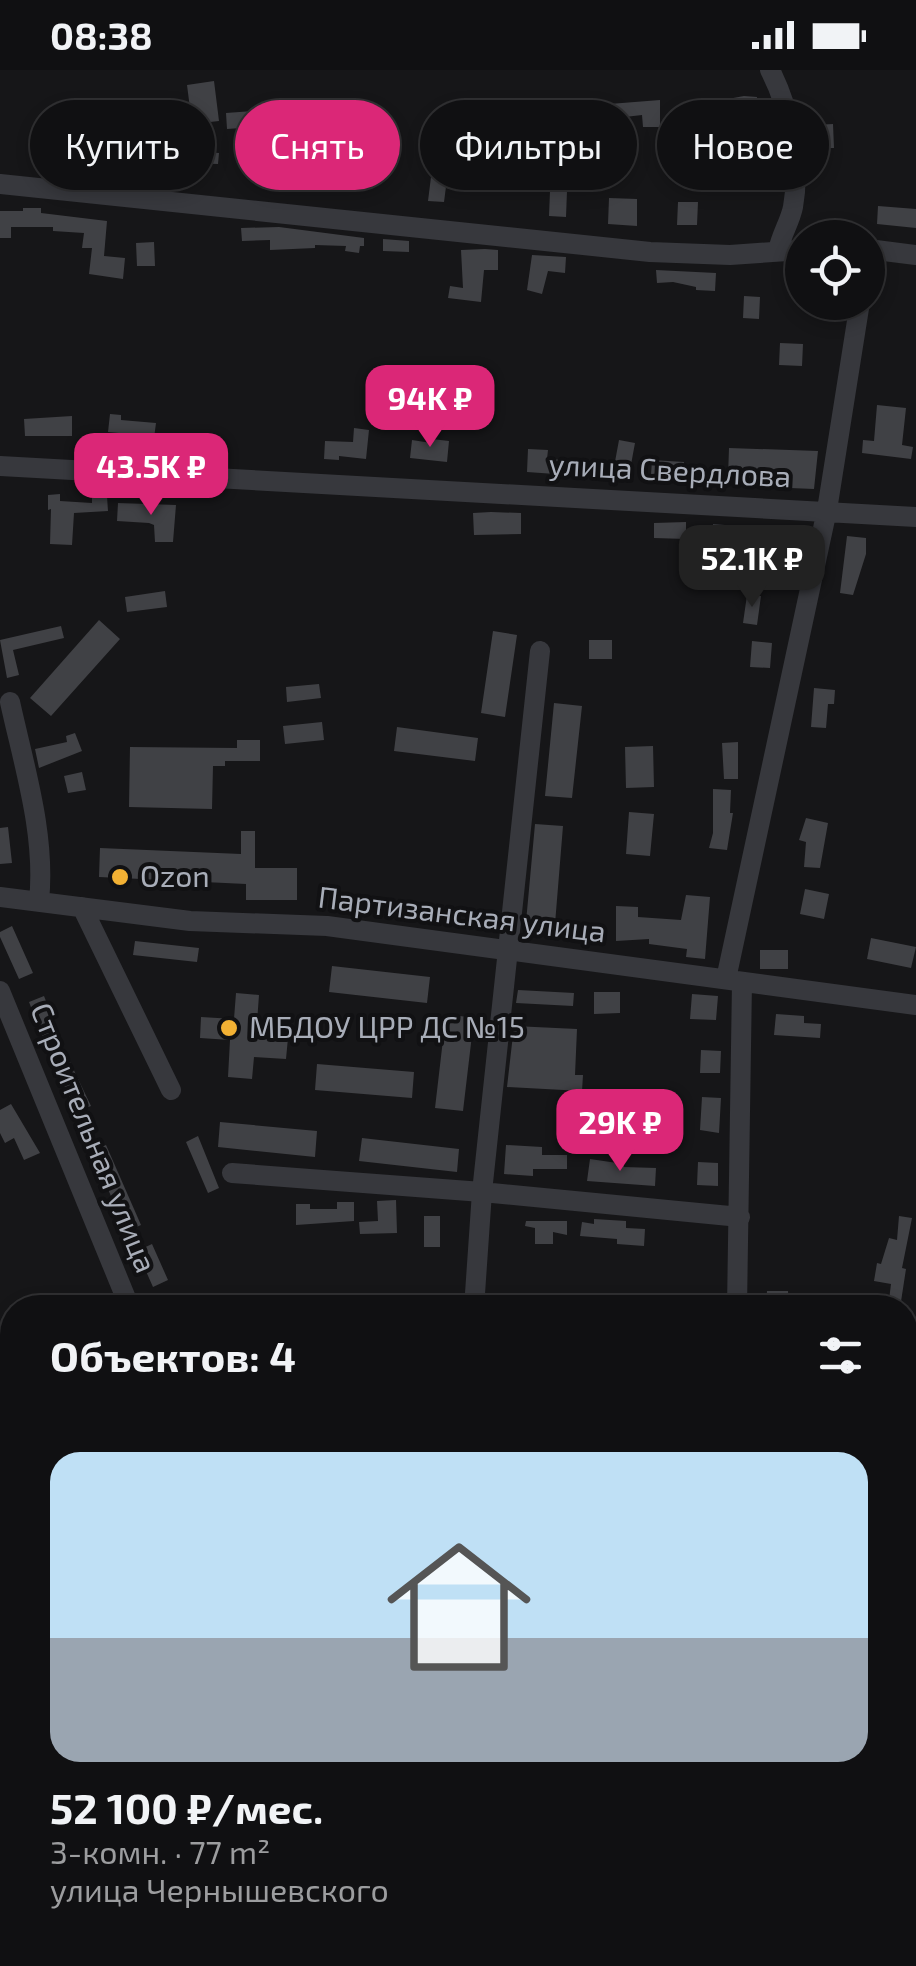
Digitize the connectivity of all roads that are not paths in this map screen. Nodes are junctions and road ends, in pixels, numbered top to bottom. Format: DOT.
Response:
graph roads {
  1 [pos="770,70"];
  2 [pos="0,184"];
  3 [pos="778,251"];
  4 [pos="785,251"];
  5 [pos="885,252"];
  6 [pos="916,255"];
  7 [pos="857,320"];
  8 [pos="0,466"];
  9 [pos="827,510"];
  10 [pos="916,517"];
  11 [pos="540,651"];
  12 [pos="10,702"];
  13 [pos="0,897"];
  14 [pos="39,901"];
  15 [pos="82,907"];
  16 [pos="507,952"];
  17 [pos="734,981"];
  18 [pos="0,992"];
  19 [pos="916,1005"];
  20 [pos="171,1090"];
  21 [pos="232,1172"];
  22 [pos="482,1192"];
  23 [pos="740,1217"];
  24 [pos="125,1295"];
  25 [pos="475,1295"];
  26 [pos="737,1295"];
  1 -- 3 [label="street"];
  2 -- 3 [label="street"];
  3 -- 4 [label="street"];
  5 -- 6 [label="street"];
  7 -- 9 [label="street"];
  8 -- 9 [label="street, улица Свердлова"];
  9 -- 10 [label="street, улица Свердлова"];
  9 -- 17 [label="street"];
  11 -- 16 [label="street"];
  12 -- 14 [label="street"];
  13 -- 14 [label="street, Партизанская улица"];
  14 -- 15 [label="street, Партизанская улица"];
  15 -- 16 [label="street, Партизанская улица"];
  15 -- 20 [label="street"];
  16 -- 17 [label="street, Партизанская улица"];
  16 -- 22 [label="street"];
  17 -- 19 [label="street, Партизанская улица"];
  17 -- 23 [label="street"];
  18 -- 24 [label="street, Строительная улица"];
  21 -- 22 [label="street"];
  22 -- 23 [label="street"];
  22 -- 25 [label="street"];
  23 -- 26 [label="street"];
}
